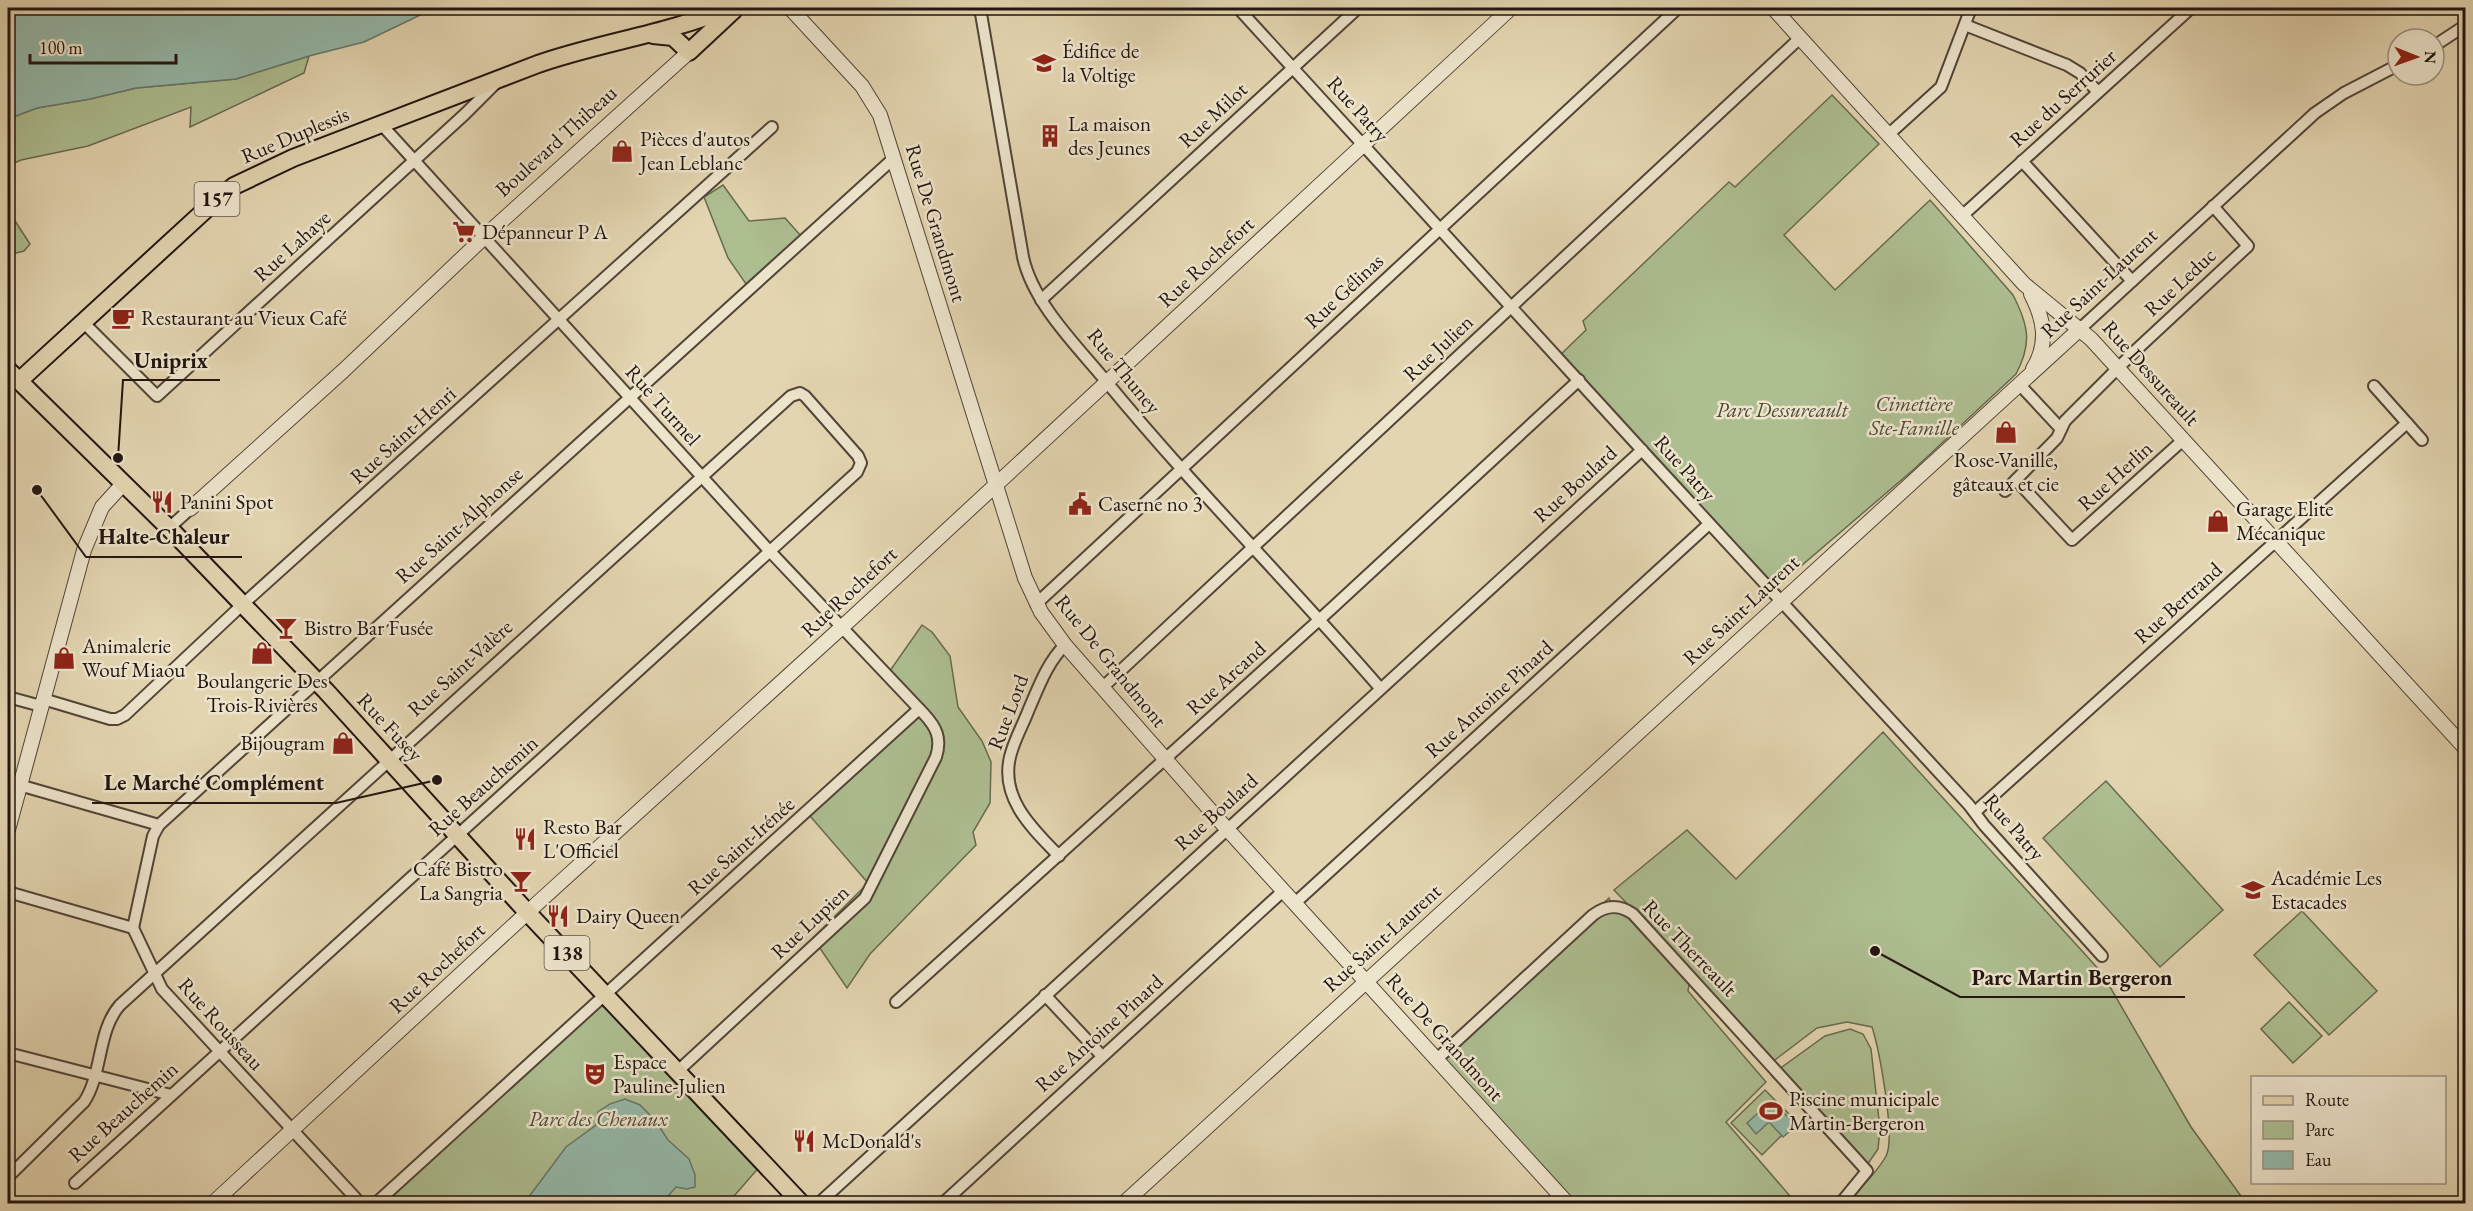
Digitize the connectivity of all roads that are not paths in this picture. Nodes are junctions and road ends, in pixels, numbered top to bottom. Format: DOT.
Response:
graph roads {
  1 [pos="729,8"];
  2 [pos="737,8"];
  3 [pos="790,8"];
  4 [pos="980,8"];
  5 [pos="1238,8"];
  6 [pos="1358,8"];
  7 [pos="1511,8"];
  8 [pos="1678,8"];
  9 [pos="1773,8"];
  10 [pos="1971,8"];
  11 [pos="2191,8"];
  12 [pos="1965,25"];
  13 [pos="2466,25"];
  14 [pos="649,35"];
  15 [pos="1800,38"];
  16 [pos="2446,38"];
  17 [pos="689,52"];
  18 [pos="1294,68"];
  19 [pos="2386,70"];
  20 [pos="501,77"];
  21 [pos="2098,92"];
  22 [pos="381,124"];
  23 [pos="772,127"];
  24 [pos="1887,135"];
  25 [pos="1364,145"];
  26 [pos="894,158"];
  27 [pos="414,160"];
  28 [pos="2022,161"];
  29 [pos="2213,206"];
  30 [pos="1962,216"];
  31 [pos="1440,228"];
  32 [pos="484,237"];
  33 [pos="2132,281"];
  34 [pos="2029,289"];
  35 [pos="1041,300"];
  36 [pos="1511,306"];
  37 [pos="560,319"];
  38 [pos="84,322"];
  39 [pos="2081,328"];
  40 [pos="2118,369"];
  41 [pos="13,376"];
  42 [pos="1579,381"];
  43 [pos="2024,381"];
  44 [pos="1107,382"];
  45 [pos="2374,386"];
  46 [pos="630,397"];
  47 [pos="2407,423"];
  48 [pos="2061,429"];
  49 [pos="2183,440"];
  50 [pos="2422,440"];
  51 [pos="1642,450"];
  52 [pos="861,464"];
  53 [pos="1181,470"];
  54 [pos="702,476"];
  55 [pos="2016,480"];
  56 [pos="123,484"];
  57 [pos="995,485"];
  58 [pos="2005,491"];
  59 [pos="190,508"];
  60 [pos="1709,524"];
  61 [pos="169,528"];
  62 [pos="2275,541"];
  63 [pos="1252,548"];
  64 [pos="770,552"];
  65 [pos="1782,602"];
  66 [pos="1036,604"];
  67 [pos="242,605"];
  68 [pos="1319,620"];
  69 [pos="841,628"];
  70 [pos="1065,645"];
  71 [pos="316,681"];
  72 [pos="1103,687"];
  73 [pos="1380,688"];
  74 [pos="8,697"];
  75 [pos="42,702"];
  76 [pos="920,709"];
  77 [pos="2466,749"];
  78 [pos="388,759"];
  79 [pos="1165,759"];
  80 [pos="19,785"];
  81 [pos="1975,812"];
  82 [pos="159,825"];
  83 [pos="1226,829"];
  84 [pos="8,830"];
  85 [pos="457,836"];
  86 [pos="1059,856"];
  87 [pos="1283,891"];
  88 [pos="8,892"];
  89 [pos="1295,903"];
  90 [pos="527,912"];
  91 [pos="133,928"];
  92 [pos="2102,956"];
  93 [pos="154,974"];
  94 [pos="1366,981"];
  95 [pos="1045,994"];
  96 [pos="606,995"];
  97 [pos="896,1002"];
  98 [pos="219,1051"];
  99 [pos="8,1053"];
  100 [pos="1102,1056"];
  101 [pos="1437,1059"];
  102 [pos="679,1070"];
  103 [pos="94,1077"];
  104 [pos="171,1095"];
  105 [pos="292,1130"];
  106 [pos="8,1177"];
  107 [pos="75,1183"];
  108 [pos="212,1203"];
  109 [pos="361,1203"];
  110 [pos="375,1203"];
  111 [pos="802,1203"];
  112 [pos="818,1203"];
  113 [pos="942,1203"];
  114 [pos="1123,1203"];
  115 [pos="1568,1203"];
  116 [pos="1840,1203"];
  1 -- 14 [label="main road, Rue Duplessis / 157"];
  2 -- 17 [label="main road, Boulevard Thibeau"];
  3 -- 26 [label="street, Rue De Grandmont"];
  4 -- 35 [label="street, Rue Thuney"];
  5 -- 18 [label="street, Rue Patry"];
  6 -- 18 [label="street, Rue Milot"];
  7 -- 25 [label="street, Rue Rochefort"];
  8 -- 31 [label="street, Rue Gélinas"];
  9 -- 15 [label="street, Rue Dessureault"];
  10 -- 12 [label="street"];
  11 -- 21 [label="street, Rue du Serrurier"];
  12 -- 21 [label="street"];
  12 -- 24 [label="street"];
  13 -- 16 [label="street"];
  14 -- 17 [label="main road, Rue Duplessis / 157"];
  14 -- 20 [label="main road, Rue Duplessis / 157"];
  15 -- 24 [label="street, Rue Dessureault"];
  15 -- 36 [label="street, Rue Julien"];
  17 -- 32 [label="street, Boulevard Thibeau"];
  18 -- 25 [label="street, Rue Patry"];
  18 -- 35 [label="street, Rue Milot"];
  19 -- 29 [label="street, Rue Saint-Laurent"];
  20 -- 22 [label="main road, Rue Duplessis / 157"];
  20 -- 27 [label="street, Rue Lahaye"];
  21 -- 28 [label="street, Rue du Serrurier"];
  22 -- 27 [label="street, Rue Turmel"];
  22 -- 38 [label="main road, Rue Duplessis / 157"];
  23 -- 37 [label="street, Rue Saint-Henri"];
  24 -- 30 [label="street, Rue Dessureault"];
  25 -- 31 [label="street, Rue Patry"];
  25 -- 44 [label="street, Rue Rochefort"];
  26 -- 46 [label="street, Rue Saint-Alphonse"];
  26 -- 57 [label="street, Rue De Grandmont"];
  27 -- 32 [label="street, Rue Turmel"];
  27 -- 38 [label="street, Rue Lahaye"];
  28 -- 30 [label="street, Rue du Serrurier"];
  28 -- 33 [label="street"];
  29 -- 33 [label="street, Rue Saint-Laurent"];
  29 -- 40 [label="street, Rue Leduc"];
  30 -- 34 [label="street, Rue Dessureault"];
  31 -- 36 [label="street, Rue Patry"];
  31 -- 53 [label="street, Rue Gélinas"];
  32 -- 37 [label="street, Rue Turmel"];
  32 -- 59 [label="street, Boulevard Thibeau"];
  33 -- 39 [label="street, Rue Saint-Laurent"];
  34 -- 39 [label="street, Rue Dessureault"];
  34 -- 43 [label="street"];
  35 -- 44 [label="street, Rue Thuney"];
  36 -- 42 [label="street, Rue Patry"];
  36 -- 63 [label="street, Rue Julien"];
  37 -- 46 [label="street, Rue Turmel"];
  37 -- 67 [label="street, Rue Saint-Henri"];
  38 -- 41 [label="main road, Rue Duplessis / 157"];
  39 -- 40 [label="street, Rue Dessureault"];
  39 -- 43 [label="street, Rue Saint-Laurent"];
  40 -- 48 [label="street, Rue Leduc"];
  40 -- 49 [label="street, Rue Dessureault"];
  41 -- 56 [label="main road, Rue Fusey / 138"];
  42 -- 51 [label="street, Rue Patry"];
  42 -- 68 [label="street, Rue Arcand"];
  43 -- 48 [label="street"];
  43 -- 65 [label="street, Rue Saint-Laurent"];
  44 -- 53 [label="street, Rue Thuney"];
  44 -- 57 [label="street, Rue Rochefort"];
  45 -- 47 [label="street"];
  46 -- 54 [label="street, Rue Turmel"];
  46 -- 71 [label="street, Rue Saint-Alphonse"];
  47 -- 50 [label="street"];
  47 -- 62 [label="street, Rue Bertrand"];
  48 -- 55 [label="street, Rue Leduc"];
  49 -- 55 [label="street, Rue Herlin"];
  49 -- 62 [label="street, Rue Dessureault"];
  51 -- 60 [label="street, Rue Patry"];
  51 -- 73 [label="street, Rue Boulard"];
  52 -- 54 [label="street, Rue Saint-Valère"];
  52 -- 64 [label="street, Rue Beauchemin"];
  53 -- 63 [label="street, Rue Thuney"];
  53 -- 66 [label="street, Rue Gélinas"];
  54 -- 64 [label="street, Rue Turmel"];
  54 -- 78 [label="street, Rue Saint-Valère"];
  55 -- 58 [label="street, Rue Leduc"];
  56 -- 61 [label="main road, Rue Fusey / 138"];
  56 -- 75 [label="street"];
  57 -- 66 [label="street, Rue De Grandmont"];
  57 -- 69 [label="street, Rue Rochefort"];
  59 -- 61 [label="street, Boulevard Thibeau"];
  60 -- 65 [label="street, Rue Patry"];
  60 -- 89 [label="street, Rue Antoine Pinard"];
  61 -- 67 [label="main road, Rue Fusey / 138"];
  62 -- 77 [label="street, Rue Dessureault"];
  62 -- 81 [label="street, Rue Bertrand"];
  63 -- 68 [label="street, Rue Thuney"];
  63 -- 72 [label="street, Rue Julien"];
  64 -- 69 [label="street, Rue Turmel"];
  64 -- 85 [label="street, Rue Beauchemin"];
  65 -- 81 [label="street, Rue Patry"];
  65 -- 94 [label="street, Rue Saint-Laurent"];
  66 -- 70 [label="street, Rue De Grandmont"];
  67 -- 71 [label="main road, Rue Fusey / 138"];
  67 -- 75 [label="street, Rue Saint-Henri"];
  68 -- 73 [label="street, Rue Thuney"];
  68 -- 79 [label="street, Rue Arcand"];
  69 -- 76 [label="street, Rue Turmel"];
  69 -- 90 [label="street, Rue Rochefort"];
  70 -- 72 [label="street, Rue De Grandmont"];
  70 -- 86 [label="street, Rue Lord"];
  71 -- 78 [label="main road, Rue Fusey / 138"];
  71 -- 82 [label="street, Rue Saint-Alphonse"];
  72 -- 79 [label="street, Rue De Grandmont"];
  73 -- 83 [label="street, Rue Boulard"];
  74 -- 75 [label="street"];
  75 -- 80 [label="street"];
  76 -- 96 [label="street, Rue Saint-Irénée"];
  76 -- 102 [label="street, Rue Lupien"];
  78 -- 85 [label="main road, Rue Fusey / 138"];
  78 -- 93 [label="street, Rue Saint-Valère"];
  79 -- 83 [label="street, Rue De Grandmont"];
  79 -- 86 [label="street, Rue Arcand"];
  80 -- 82 [label="street"];
  80 -- 84 [label="street"];
  81 -- 92 [label="street, Rue Patry"];
  82 -- 91 [label="street"];
  83 -- 87 [label="street, Rue De Grandmont"];
  83 -- 95 [label="street, Rue Boulard"];
  85 -- 90 [label="main road, Rue Fusey / 138"];
  85 -- 98 [label="street, Rue Beauchemin"];
  86 -- 97 [label="street, Rue Arcand"];
  87 -- 89 [label="street, Rue De Grandmont"];
  87 -- 100 [label="street, Rue Antoine Pinard"];
  88 -- 91 [label="street"];
  89 -- 94 [label="street, Rue De Grandmont"];
  90 -- 96 [label="main road, Rue Fusey / 138"];
  90 -- 105 [label="street, Rue Rochefort"];
  91 -- 93 [label="street, Rue Rousseau"];
  93 -- 98 [label="street, Rue Rousseau"];
  93 -- 103 [label="street, Rue Saint-Valère"];
  94 -- 101 [label="street, Rue De Grandmont"];
  94 -- 114 [label="street, Rue Saint-Laurent"];
  95 -- 100 [label="street"];
  95 -- 112 [label="street, Rue Boulard"];
  96 -- 102 [label="main road, Rue Fusey / 138"];
  96 -- 110 [label="street, Rue Saint-Irénée"];
  98 -- 104 [label="street, Rue Beauchemin"];
  98 -- 105 [label="street, Rue Rousseau"];
  99 -- 103 [label="street"];
  100 -- 113 [label="street, Rue Antoine Pinard"];
  101 -- 115 [label="street, Rue De Grandmont"];
  101 -- 116 [label="street, Rue Therreault"];
  102 -- 111 [label="main road, Rue Fusey / 138"];
  103 -- 104 [label="street"];
  103 -- 106 [label="street, Rue Saint-Valère"];
  104 -- 107 [label="street, Rue Beauchemin"];
  105 -- 108 [label="street, Rue Rochefort"];
  105 -- 109 [label="street, Rue Rousseau"];
}
